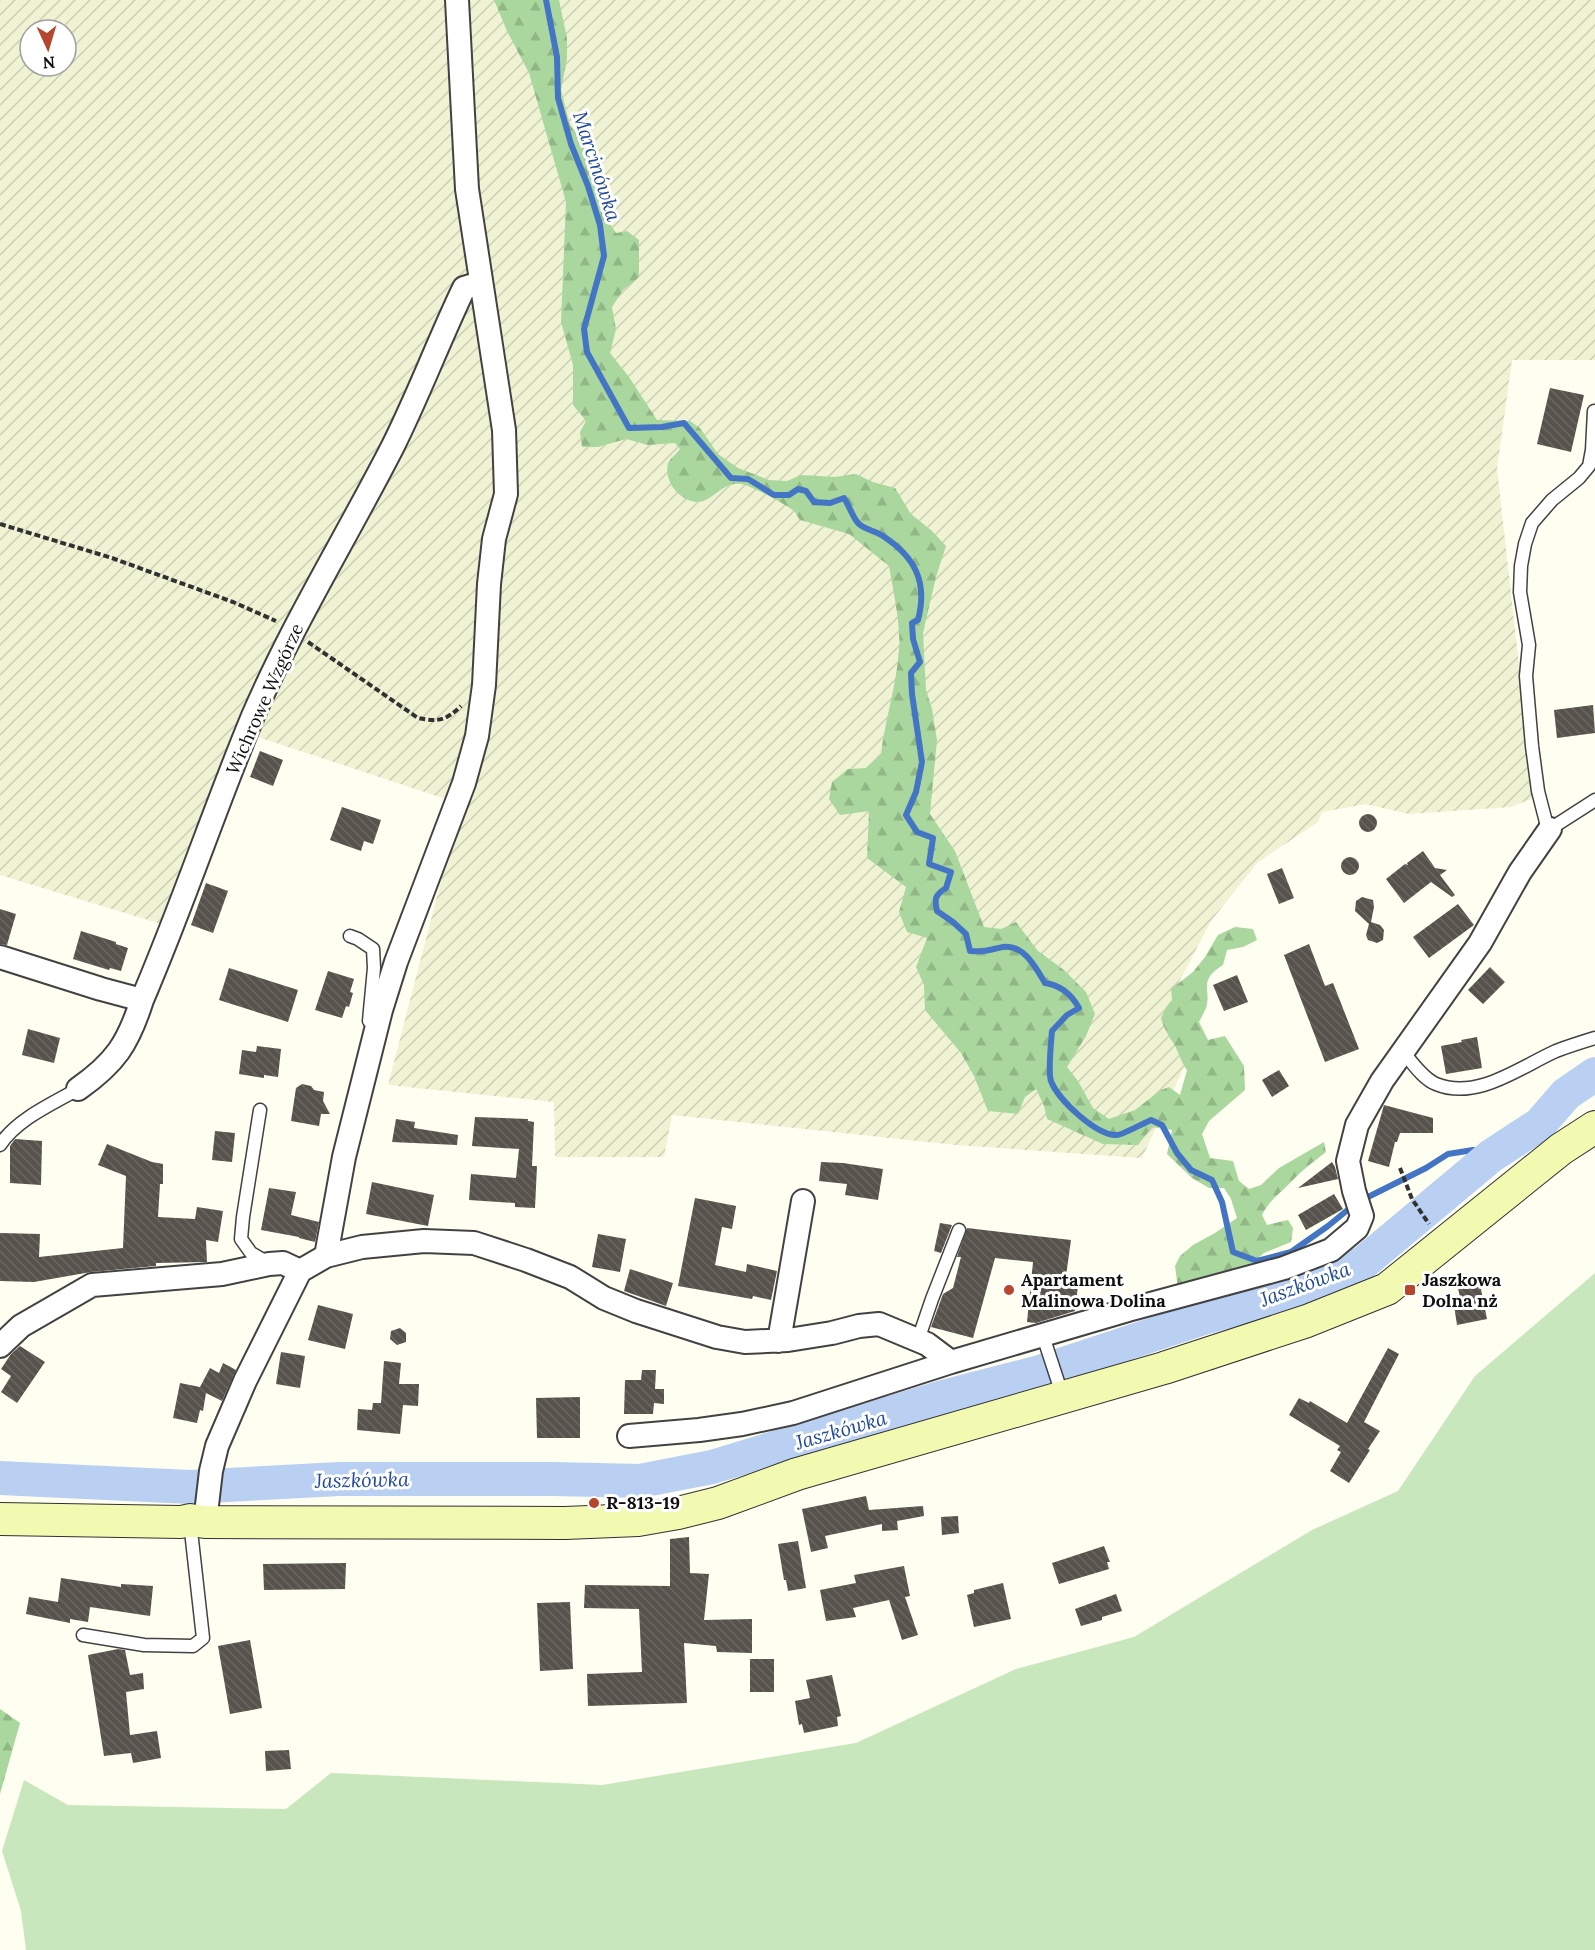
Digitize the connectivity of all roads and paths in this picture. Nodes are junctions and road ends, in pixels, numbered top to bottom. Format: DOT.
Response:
graph roads {
  1 [pos="458,0"];
  2 [pos="480,283"];
  3 [pos="1594,411"];
  4 [pos="0,524"];
  5 [pos="293,632"];
  6 [pos="484,685"];
  7 [pos="1595,800"];
  8 [pos="1550,829"];
  9 [pos="350,936"];
  10 [pos="0,957"];
  11 [pos="142,1000"];
  12 [pos="1595,1038"];
  13 [pos="1403,1052"];
  14 [pos="369,1056"];
  15 [pos="78,1089"];
  16 [pos="260,1110"];
  17 [pos="1595,1127"];
  18 [pos="0,1144"];
  19 [pos="1400,1168"];
  20 [pos="804,1201"];
  21 [pos="959,1230"];
  22 [pos="1443,1244"];
  23 [pos="326,1256"];
  24 [pos="268,1264"];
  25 [pos="300,1271"];
  26 [pos="918,1340"];
  27 [pos="779,1341"];
  28 [pos="1046,1344"];
  29 [pos="0,1346"];
  30 [pos="951,1362"];
  31 [pos="1061,1390"];
  32 [pos="629,1436"];
  33 [pos="201,1514"];
  34 [pos="0,1520"];
  35 [pos="83,1635"];
  1 -- 2 [label="street"];
  2 -- 5 [label="street, Wichrowe Wzgórze"];
  2 -- 6 [label="street"];
  3 -- 8 [label="lane"];
  4 -- 5 [label="path"];
  5 -- 6 [label="path"];
  5 -- 11 [label="street, Wichrowe Wzgórze"];
  6 -- 14 [label="street"];
  7 -- 8 [label="lane"];
  8 -- 13 [label="street"];
  9 -- 14 [label="lane"];
  10 -- 11 [label="street"];
  11 -- 15 [label="street, Wichrowe Wzgórze"];
  12 -- 13 [label="lane"];
  13 -- 28 [label="street"];
  14 -- 23 [label="street"];
  15 -- 18 [label="lane"];
  16 -- 24 [label="lane"];
  17 -- 22 [label="street"];
  19 -- 22 [label="path"];
  20 -- 27 [label="street"];
  21 -- 26 [label="lane"];
  22 -- 31 [label="street"];
  23 -- 25 [label="street"];
  23 -- 27 [label="street"];
  24 -- 25 [label="street"];
  24 -- 29 [label="street"];
  25 -- 33 [label="street"];
  26 -- 27 [label="street"];
  26 -- 30 [label="street"];
  28 -- 30 [label="street"];
  28 -- 31 [label="lane"];
  30 -- 32 [label="street"];
  31 -- 33 [label="street"];
  33 -- 34 [label="street"];
  33 -- 35 [label="lane"];
}
